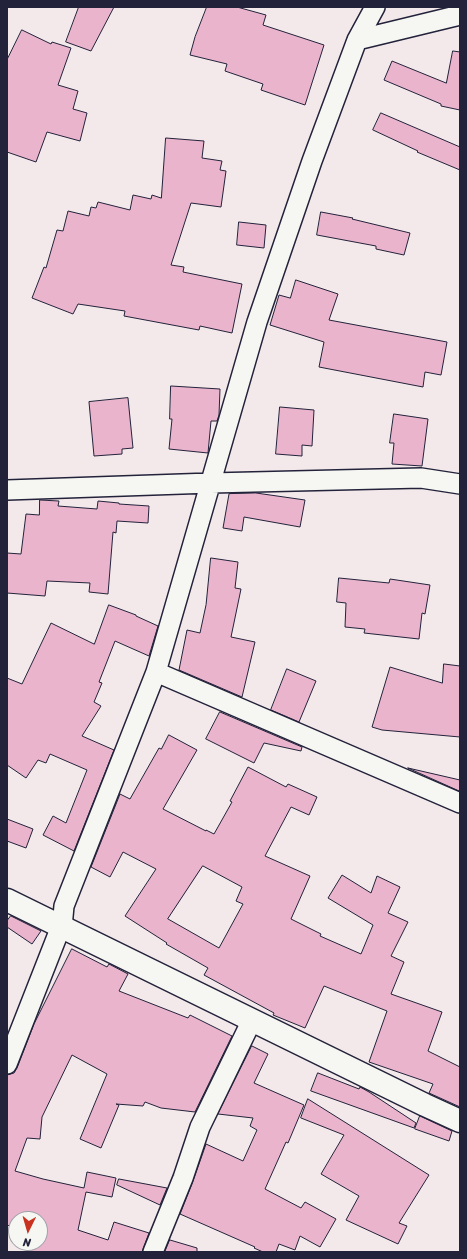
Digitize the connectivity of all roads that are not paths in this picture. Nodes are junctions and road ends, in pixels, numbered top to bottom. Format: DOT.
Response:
graph roads {
  1 [pos="375,7"];
  2 [pos="460,15"];
  3 [pos="357,40"];
  4 [pos="211,483"];
  5 [pos="460,484"];
  6 [pos="7,490"];
  7 [pos="156,672"];
  8 [pos="460,803"];
  9 [pos="7,900"];
  10 [pos="62,927"];
  11 [pos="252,1020"];
  12 [pos="7,1064"];
  13 [pos="460,1121"];
  14 [pos="153,1252"];
  1 -- 3 [label="street"];
  2 -- 3 [label="street"];
  3 -- 4 [label="street"];
  4 -- 5 [label="street"];
  4 -- 6 [label="street"];
  4 -- 7 [label="street"];
  7 -- 8 [label="street"];
  7 -- 10 [label="street"];
  9 -- 10 [label="street"];
  10 -- 11 [label="street"];
  10 -- 12 [label="street"];
  11 -- 13 [label="street"];
  11 -- 14 [label="street"];
}
